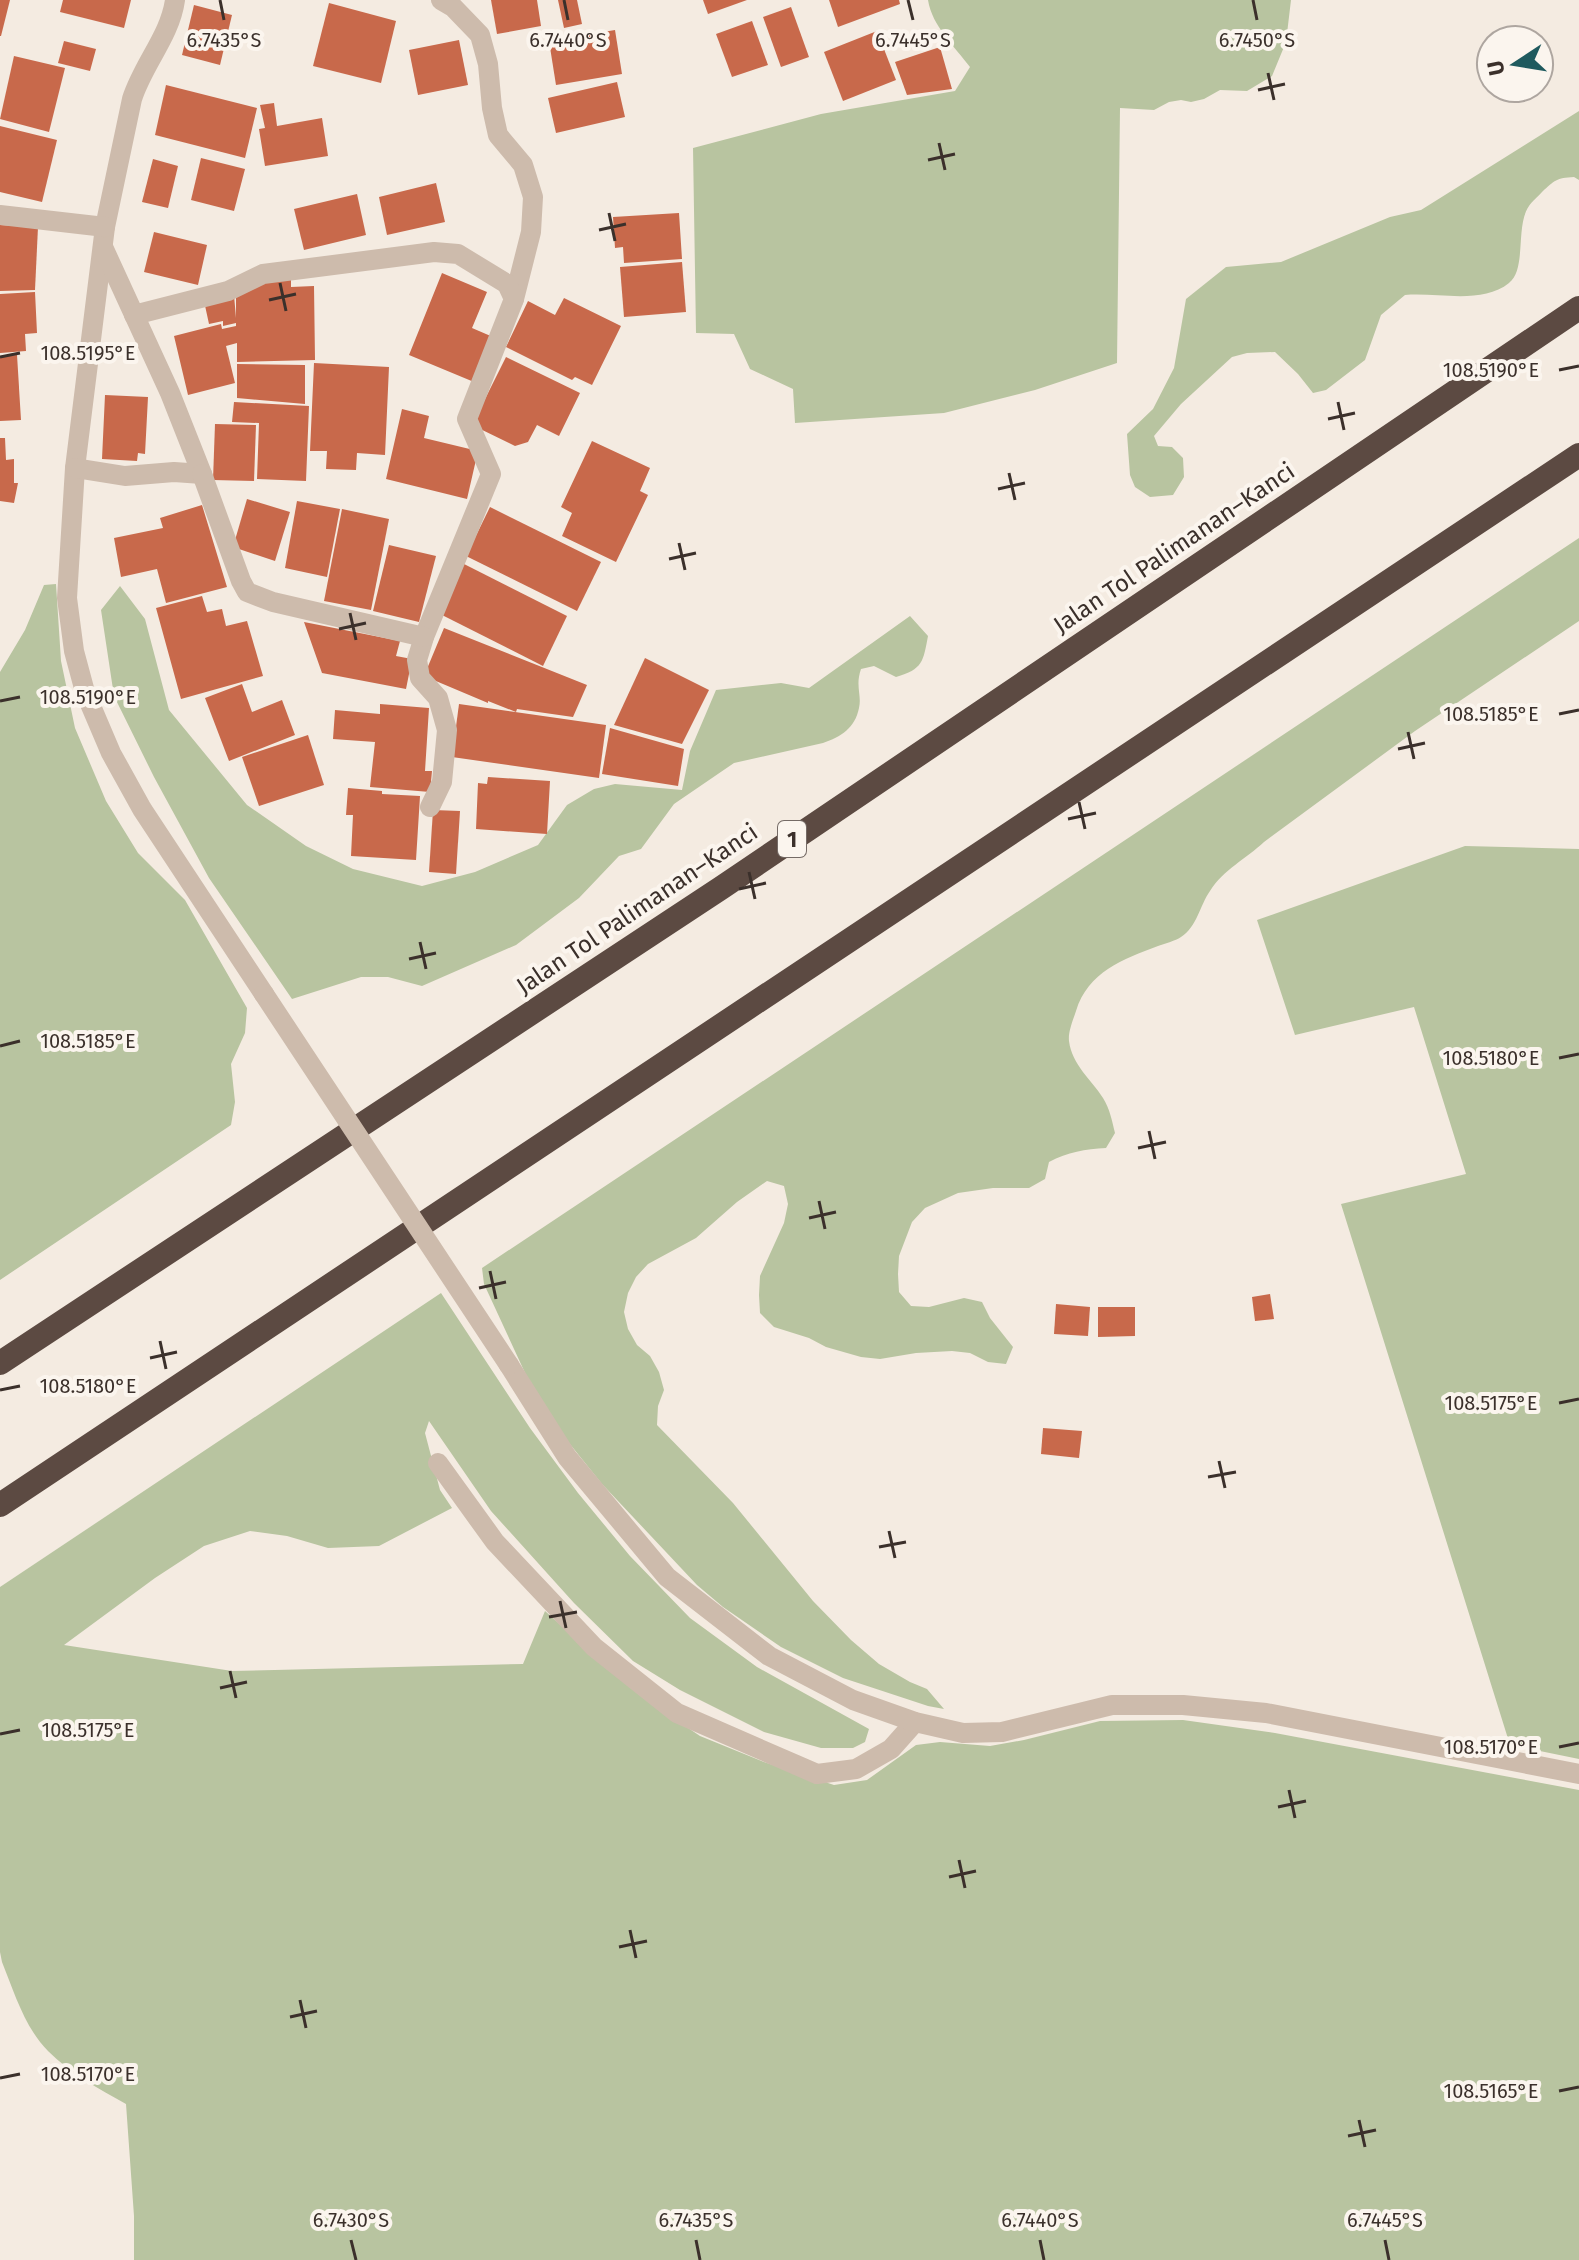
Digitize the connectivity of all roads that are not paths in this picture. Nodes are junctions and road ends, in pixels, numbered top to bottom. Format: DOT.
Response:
graph roads {
  1 [pos="175,0"];
  2 [pos="441,0"];
  3 [pos="0,215"];
  4 [pos="103,236"];
  5 [pos="514,299"];
  6 [pos="1579,308"];
  7 [pos="134,315"];
  8 [pos="1579,455"];
  9 [pos="75,468"];
  10 [pos="202,474"];
  11 [pos="424,637"];
  12 [pos="430,807"];
  13 [pos="0,1363"];
  14 [pos="438,1463"];
  15 [pos="0,1505"];
  16 [pos="915,1722"];
  17 [pos="1579,1774"];
  1 -- 4 [label="street"];
  2 -- 5 [label="street"];
  3 -- 4 [label="street"];
  4 -- 7 [label="street"];
  4 -- 9 [label="street"];
  5 -- 7 [label="street"];
  5 -- 11 [label="street"];
  6 -- 13 [label="highway, Jalan Tol Palimanan–Kanci / 1"];
  7 -- 10 [label="street"];
  8 -- 15 [label="highway"];
  9 -- 10 [label="street"];
  9 -- 16 [label="street, bridge"];
  10 -- 11 [label="street"];
  11 -- 12 [label="street"];
  14 -- 16 [label="street"];
  16 -- 17 [label="street"];
}
